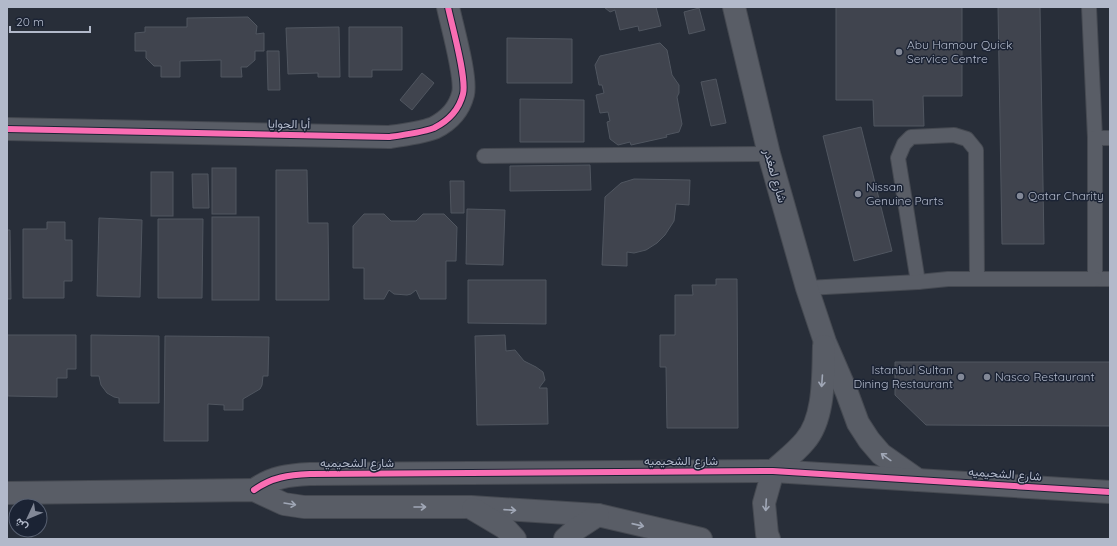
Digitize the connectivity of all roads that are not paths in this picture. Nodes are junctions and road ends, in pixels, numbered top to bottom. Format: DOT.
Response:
graph roads {
  1 [pos="448,7"];
  2 [pos="734,7"];
  3 [pos="1089,7"];
  4 [pos="7,129"];
  5 [pos="1095,138"];
  6 [pos="1110,138"];
  7 [pos="769,154"];
  8 [pos="484,156"];
  9 [pos="977,278"];
  10 [pos="1095,279"];
  11 [pos="1110,279"];
  12 [pos="918,282"];
  13 [pos="807,288"];
  14 [pos="825,342"];
  15 [pos="773,471"];
  16 [pos="918,480"];
  17 [pos="254,490"];
  18 [pos="1110,492"];
  19 [pos="7,493"];
  20 [pos="471,507"];
  21 [pos="598,515"];
  22 [pos="515,539"];
  23 [pos="565,539"];
  24 [pos="701,539"];
  25 [pos="769,539"];
  1 -- 4 [label="street, أبا الحوايا"];
  2 -- 7 [label="street, شارع لمغدر"];
  3 -- 5 [label="lane"];
  5 -- 6 [label="lane"];
  5 -- 10 [label="lane"];
  7 -- 8 [label="lane"];
  7 -- 13 [label="street, شارع لمغدر"];
  9 -- 10 [label="lane"];
  9 -- 12 [label="lane"];
  9 -- 12 [label="lane"];
  10 -- 11 [label="lane"];
  12 -- 13 [label="lane"];
  13 -- 14 [label="street, شارع لمغدر"];
  14 -- 15 [label="street, شارع لمغدر, one-way"];
  16 -- 14 [label="street, شارع لمغدر, one-way"];
  15 -- 16 [label="street, شارع الشحيميه"];
  15 -- 17 [label="street, شارع الشحيميه"];
  15 -- 25 [label="street, one-way"];
  16 -- 18 [label="street, شارع الشحيميه"];
  17 -- 19 [label="street, شارع الشحيميه"];
  17 -- 20 [label="street, شارع الشحيميه, one-way"];
  20 -- 21 [label="street, شارع الشحيميه, one-way"];
  20 -- 22 [label="street"];
  21 -- 23 [label="street"];
  21 -- 24 [label="street, شارع الشحيميه, one-way"];
}
